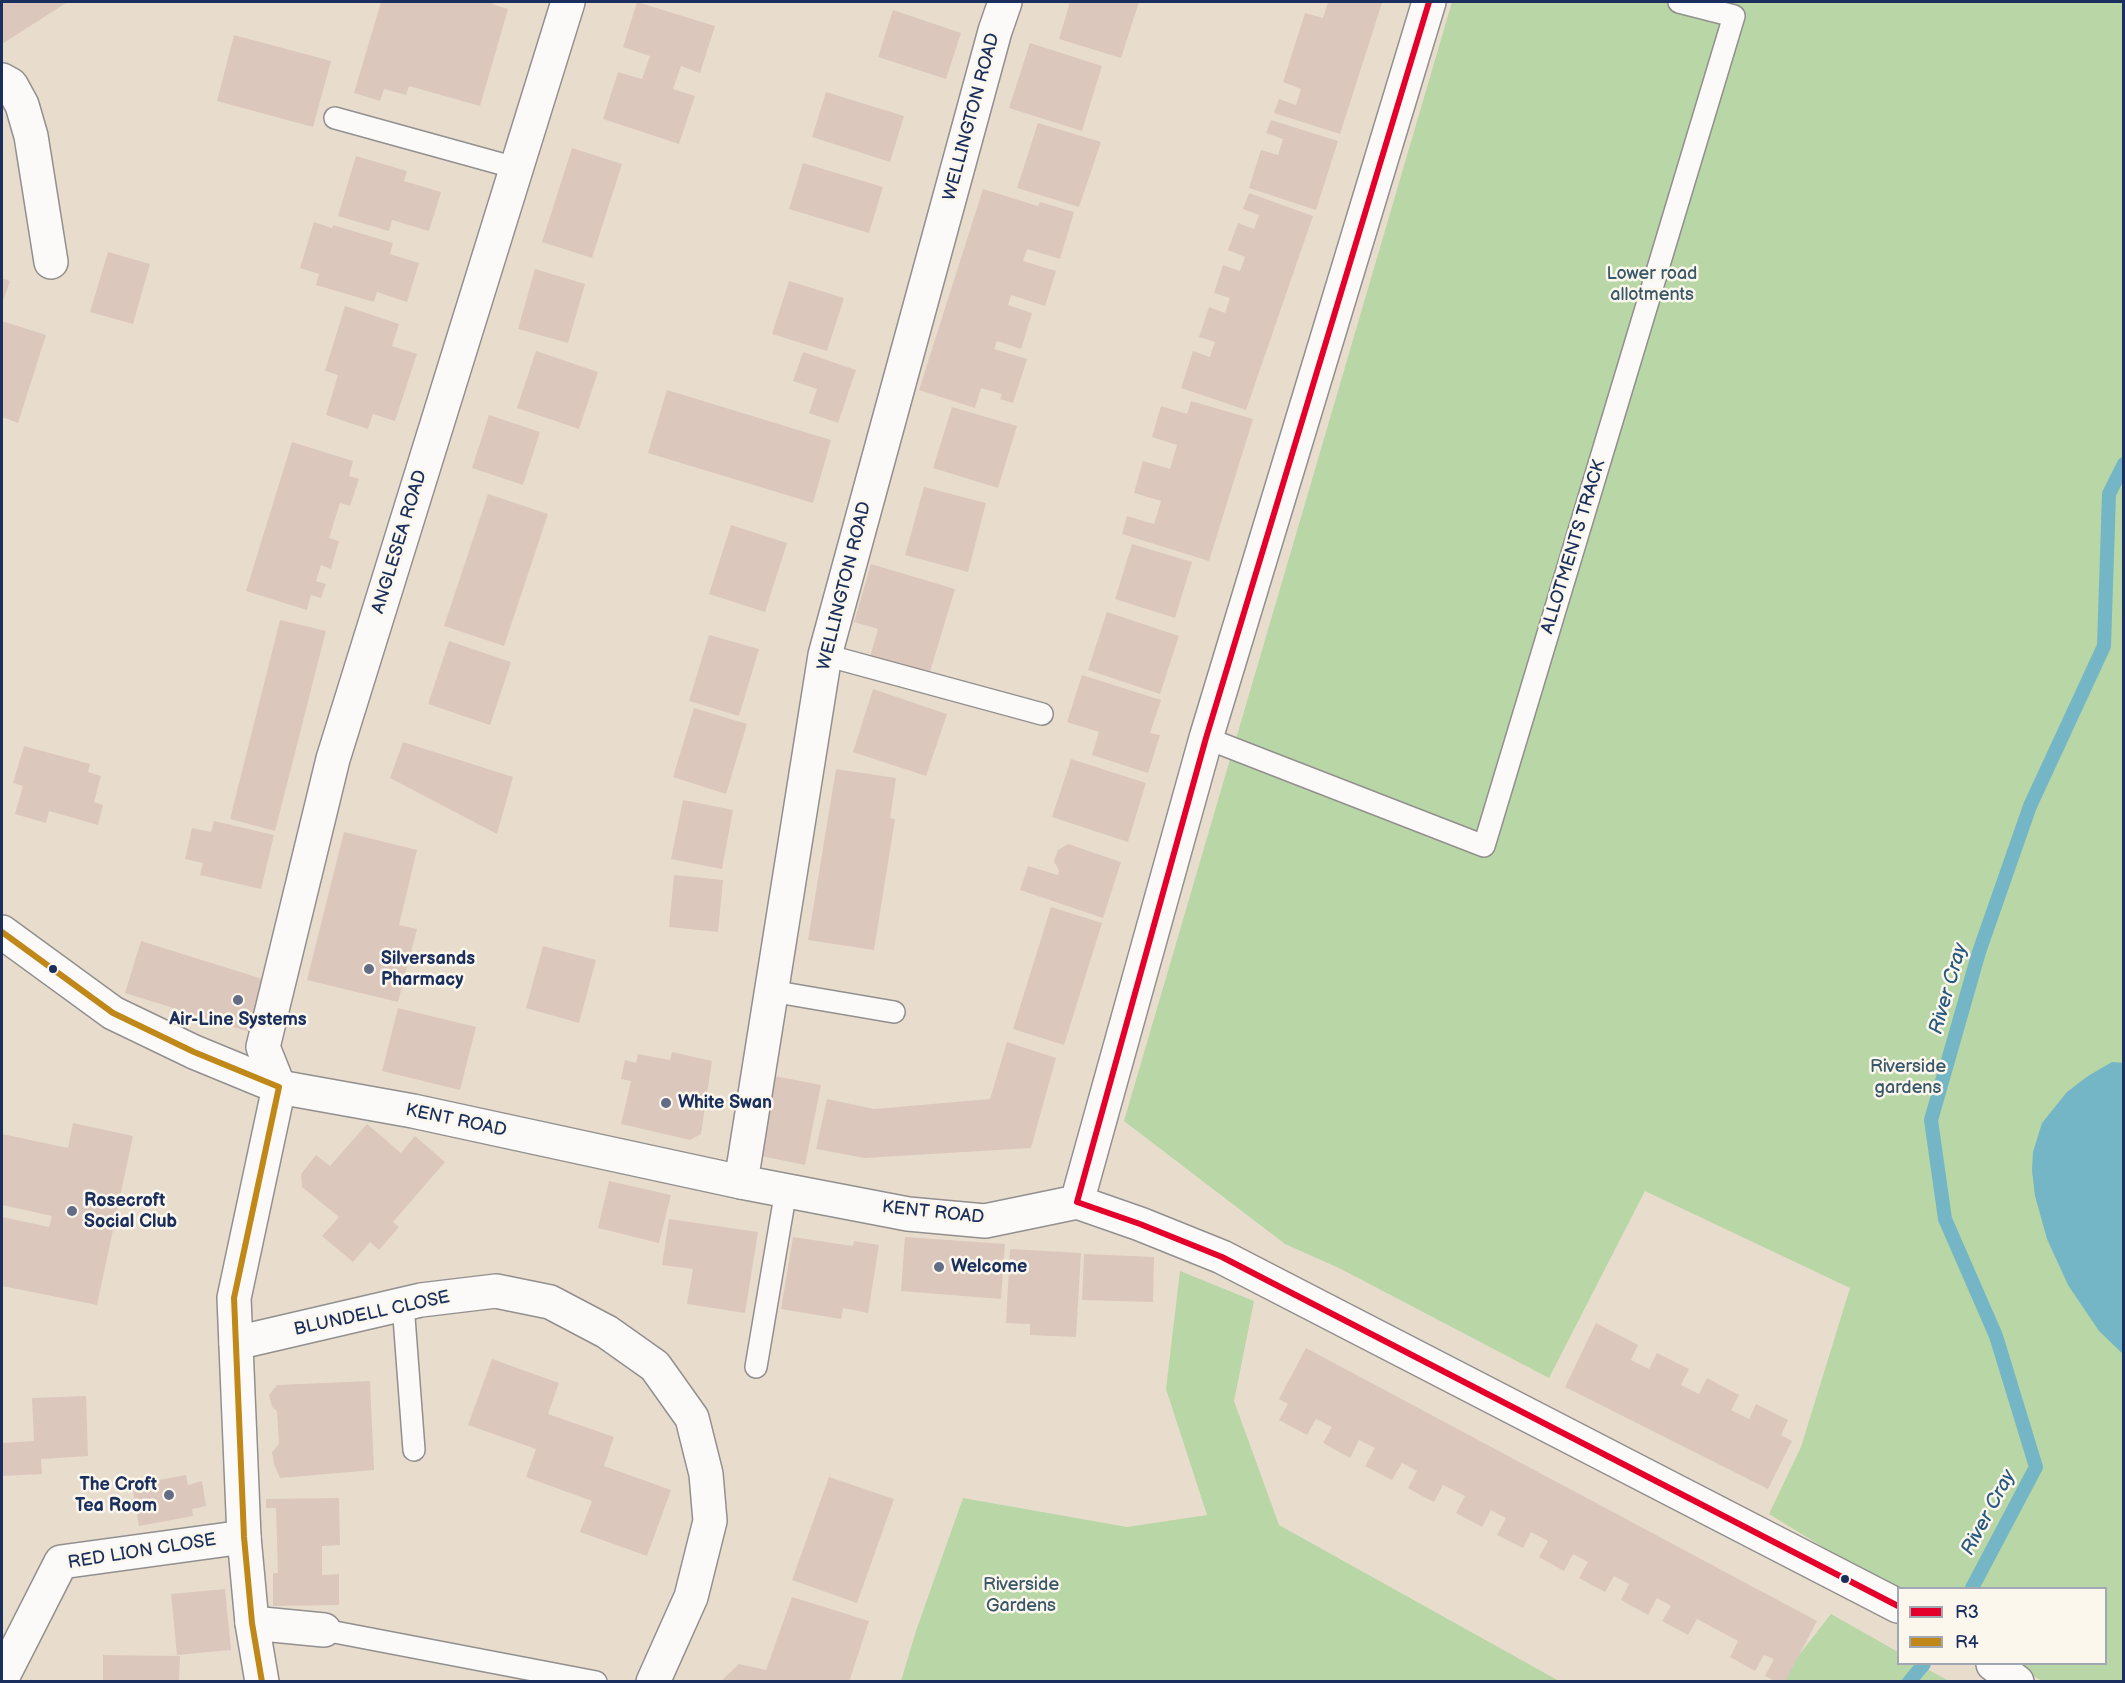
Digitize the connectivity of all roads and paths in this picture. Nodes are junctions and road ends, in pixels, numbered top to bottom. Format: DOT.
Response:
graph roads {
  1 [pos="568,2"];
  2 [pos="1005,2"];
  3 [pos="1429,2"];
  4 [pos="1679,2"];
  5 [pos="2,80"];
  6 [pos="335,118"];
  7 [pos="516,168"];
  8 [pos="51,262"];
  9 [pos="825,655"];
  10 [pos="1042,714"];
  11 [pos="1206,738"];
  12 [pos="2,932"];
  13 [pos="771,991"];
  14 [pos="894,1012"];
  15 [pos="279,1087"];
  16 [pos="741,1182"];
  17 [pos="786,1190"];
  18 [pos="1077,1202"];
  19 [pos="403,1304"];
  20 [pos="236,1343"];
  21 [pos="756,1366"];
  22 [pos="414,1450"];
  23 [pos="244,1537"];
  24 [pos="1897,1605"];
  25 [pos="252,1623"];
  26 [pos="324,1630"];
  27 [pos="1994,1665"];
  28 [pos="2,1678"];
  29 [pos="262,1682"];
  30 [pos="596,1682"];
  31 [pos="653,1682"];
  32 [pos="2017,1682"];
  1 -- 7 [label="street, ANGLESEA ROAD"];
  2 -- 9 [label="street, WELLINGTON ROAD"];
  3 -- 11 [label="street"];
  4 -- 11 [label="lane, ALLOTMENTS TRACK"];
  5 -- 8 [label="street"];
  6 -- 7 [label="lane"];
  7 -- 15 [label="street, ANGLESEA ROAD"];
  9 -- 10 [label="lane"];
  9 -- 13 [label="street, WELLINGTON ROAD"];
  11 -- 18 [label="street"];
  12 -- 15 [label="street, KENT ROAD"];
  13 -- 14 [label="lane"];
  13 -- 16 [label="street, WELLINGTON ROAD"];
  15 -- 16 [label="street, KENT ROAD"];
  15 -- 20 [label="street"];
  16 -- 17 [label="street, KENT ROAD"];
  17 -- 18 [label="street, KENT ROAD"];
  17 -- 21 [label="lane"];
  18 -- 24 [label="street"];
  19 -- 20 [label="street, BLUNDELL CLOSE"];
  19 -- 22 [label="lane"];
  19 -- 31 [label="street, BLUNDELL CLOSE"];
  20 -- 23 [label="street"];
  23 -- 25 [label="street"];
  23 -- 28 [label="street, RED LION CLOSE"];
  25 -- 26 [label="street"];
  25 -- 29 [label="street"];
  26 -- 30 [label="lane"];
  27 -- 32 [label="street"];
}
